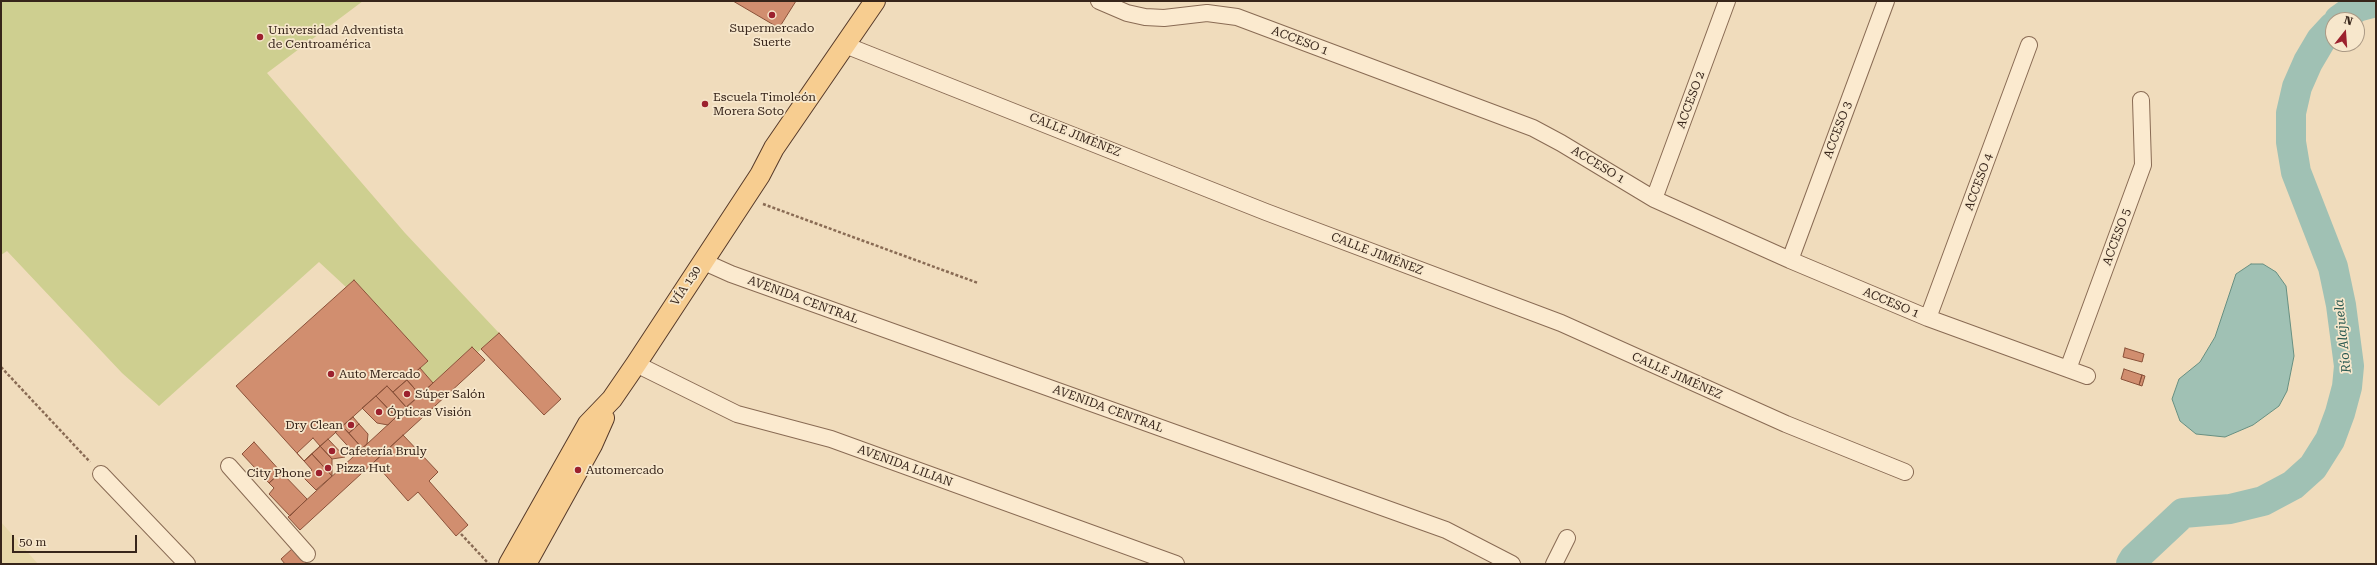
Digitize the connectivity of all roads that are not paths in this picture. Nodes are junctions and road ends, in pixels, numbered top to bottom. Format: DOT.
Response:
graph roads {
  1 [pos="875,1"];
  2 [pos="890,1"];
  3 [pos="1099,1"];
  4 [pos="1727,1"];
  5 [pos="1886,1"];
  6 [pos="2029,45"];
  7 [pos="850,48"];
  8 [pos="2141,100"];
  9 [pos="1654,199"];
  10 [pos="1790,260"];
  11 [pos="702,262"];
  12 [pos="1928,318"];
  13 [pos="636,364"];
  14 [pos="2068,369"];
  15 [pos="2086,376"];
  16 [pos="612,399"];
  17 [pos="229,466"];
  18 [pos="1905,472"];
  19 [pos="101,474"];
  20 [pos="1567,538"];
  21 [pos="307,554"];
  22 [pos="187,564"];
  23 [pos="510,564"];
  24 [pos="526,564"];
  25 [pos="1176,564"];
  26 [pos="1512,564"];
  27 [pos="1554,564"];
  1 -- 7 [label="main road, VÍA 130"];
  2 -- 7 [label="main road, VÍA 130"];
  3 -- 9 [label="street, ACCESO 1"];
  4 -- 9 [label="street, ACCESO 2"];
  5 -- 10 [label="street, ACCESO 3"];
  6 -- 12 [label="street, ACCESO 4"];
  7 -- 11 [label="main road, VÍA 130"];
  7 -- 18 [label="street, CALLE JIMÉNEZ"];
  8 -- 14 [label="street, ACCESO 5"];
  9 -- 10 [label="street, ACCESO 1"];
  10 -- 12 [label="street, ACCESO 1"];
  11 -- 13 [label="main road, VÍA 130"];
  11 -- 26 [label="street, AVENIDA CENTRAL"];
  12 -- 14 [label="street, ACCESO 1"];
  13 -- 16 [label="main road, VÍA 130"];
  13 -- 25 [label="street, AVENIDA LILIAN"];
  14 -- 15 [label="street, ACCESO 1"];
  16 -- 23 [label="main road, VÍA 130"];
  16 -- 24 [label="main road, VÍA 130"];
  17 -- 21 [label="street"];
  19 -- 22 [label="street"];
  20 -- 27 [label="street"];
}
